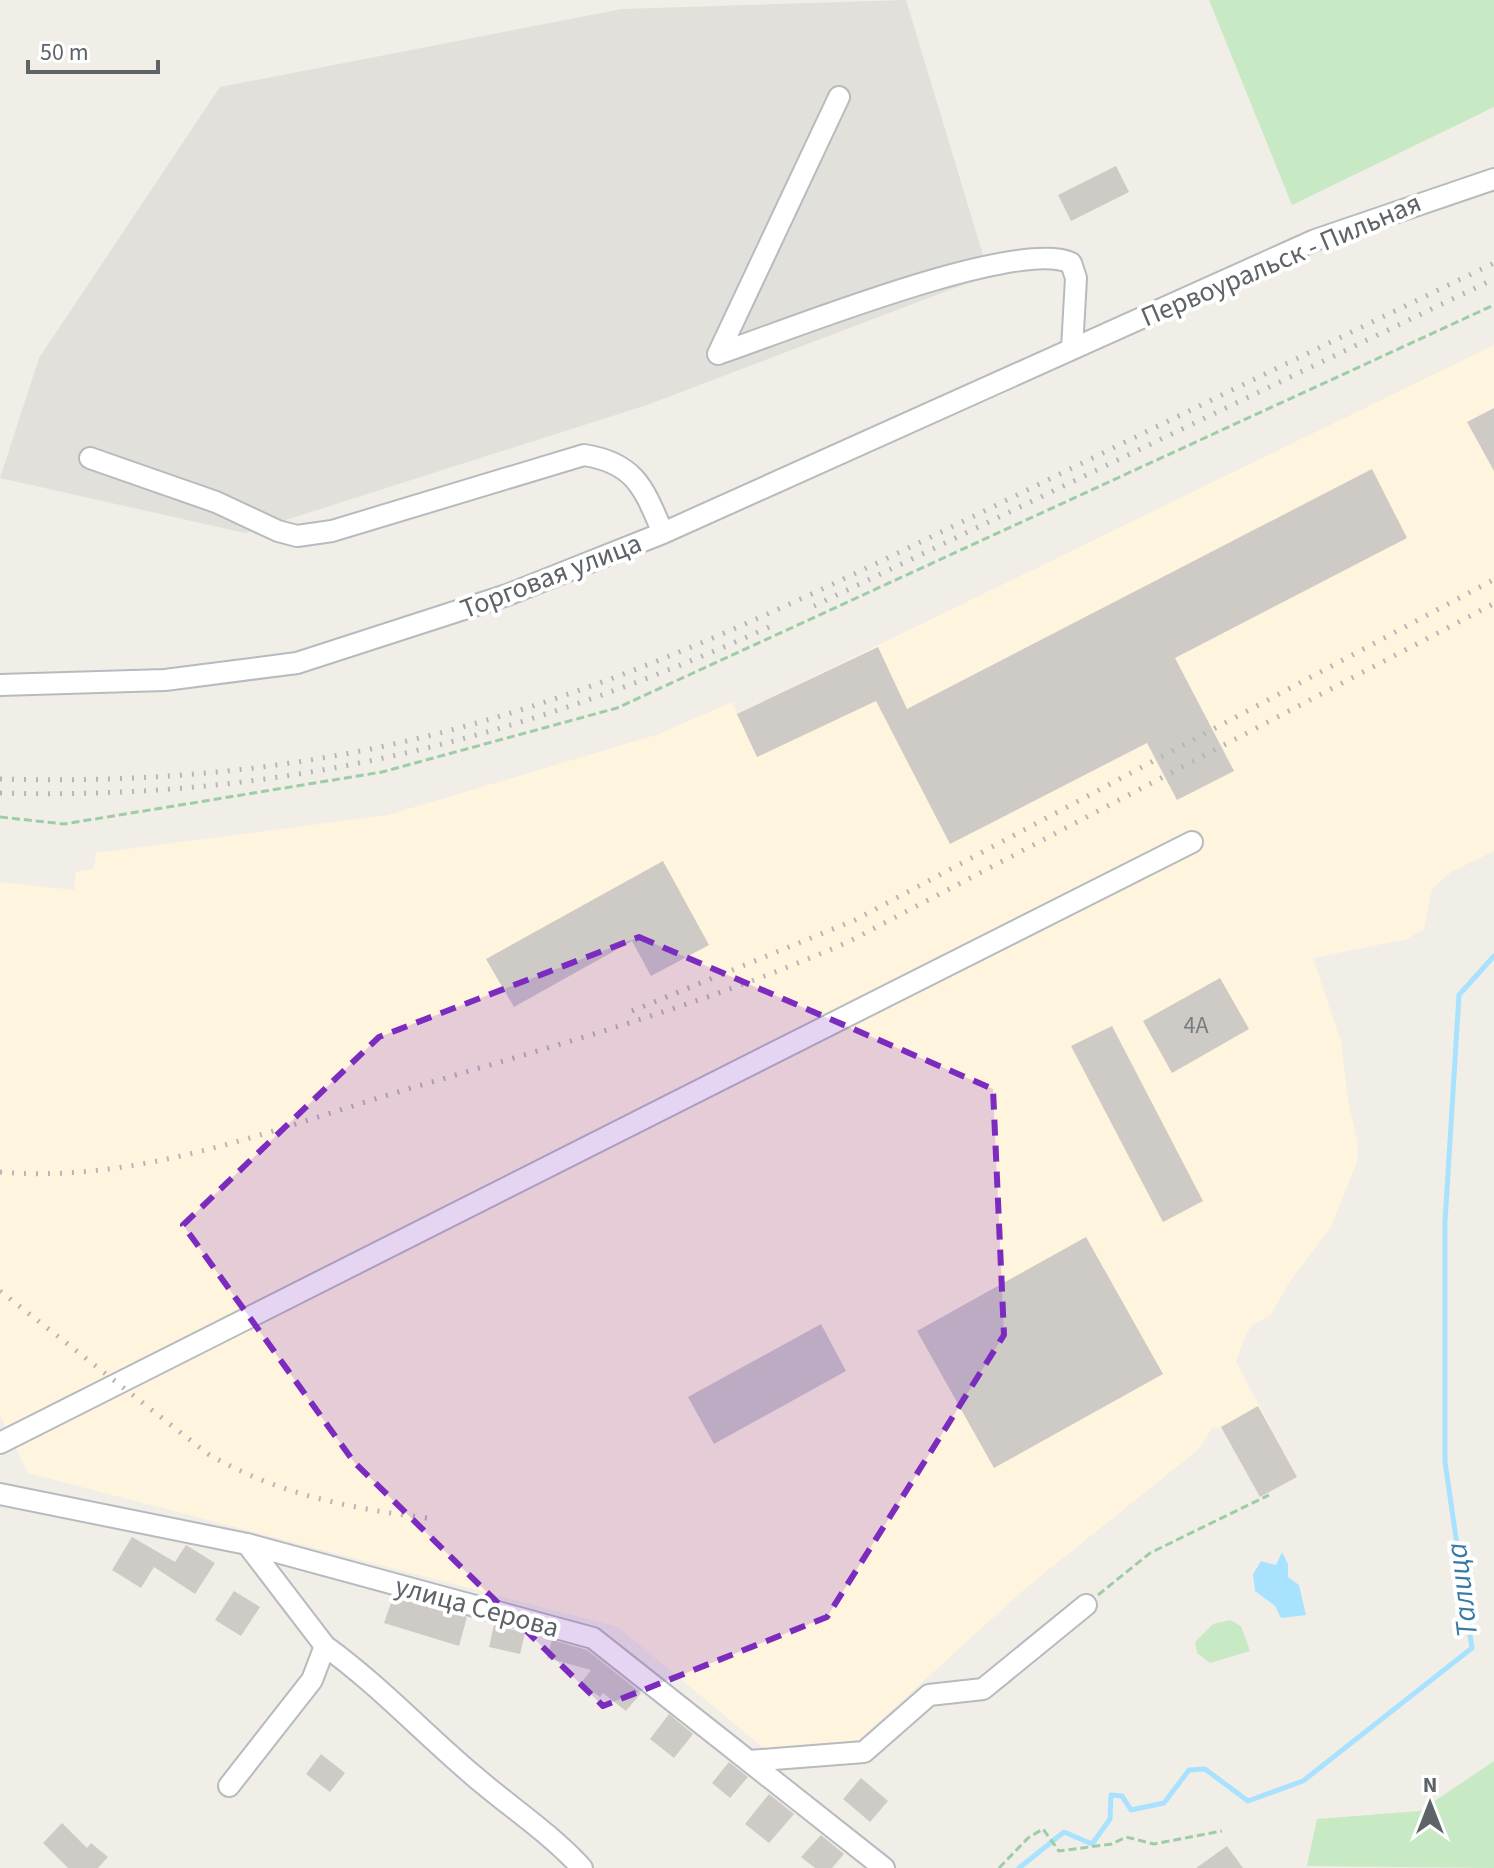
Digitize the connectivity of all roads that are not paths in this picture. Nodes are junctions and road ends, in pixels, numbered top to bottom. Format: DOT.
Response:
graph roads {
  1 [pos="839,97"];
  2 [pos="1494,179"];
  3 [pos="1072,349"];
  4 [pos="90,458"];
  5 [pos="663,533"];
  6 [pos="0,685"];
  7 [pos="1192,842"];
  8 [pos="0,1443"];
  9 [pos="0,1494"];
  10 [pos="247,1544"];
  11 [pos="1086,1605"];
  12 [pos="325,1646"];
  13 [pos="749,1761"];
  14 [pos="229,1786"];
  15 [pos="582,1868"];
  16 [pos="884,1868"];
  1 -- 3 [label="street"];
  2 -- 3 [label="street, Первоуральск - Пильная"];
  3 -- 5 [label="street, Торговая улица"];
  4 -- 5 [label="street"];
  5 -- 6 [label="street, Торговая улица"];
  7 -- 8 [label="street"];
  9 -- 10 [label="street, улица Серова"];
  10 -- 12 [label="street"];
  10 -- 13 [label="street, улица Серова"];
  11 -- 13 [label="street"];
  12 -- 14 [label="street"];
  12 -- 15 [label="street"];
  13 -- 16 [label="street, улица Серова"];
}
